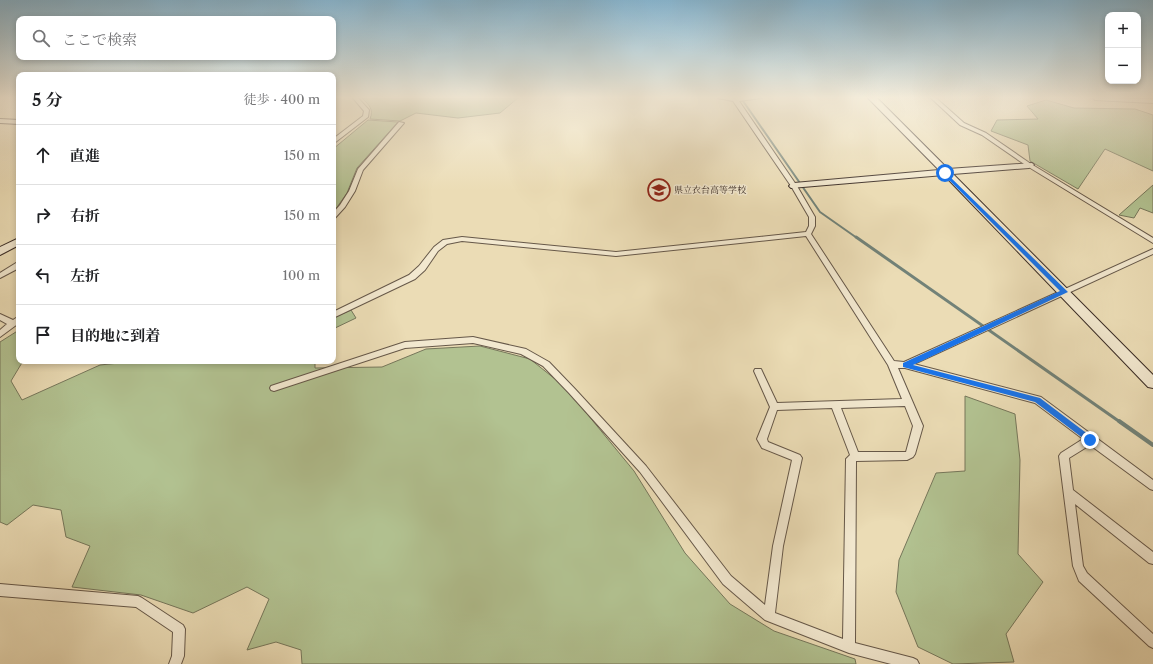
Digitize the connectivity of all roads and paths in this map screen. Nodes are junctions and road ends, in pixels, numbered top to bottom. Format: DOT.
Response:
graph roads {
  1 [pos="350,129"];
  2 [pos="396,129"];
  3 [pos="756,129"];
  4 [pos="902,129"];
  5 [pos="973,129"];
  6 [pos="336,140"];
  7 [pos="1029,165"];
  8 [pos="945,173"];
  9 [pos="794,186"];
  10 [pos="336,214"];
  11 [pos="808,234"];
  12 [pos="1153,240"];
  13 [pos="16,243"];
  14 [pos="1153,251"];
  15 [pos="0,252"];
  16 [pos="16,269"];
  17 [pos="0,276"];
  18 [pos="1064,292"];
  19 [pos="336,313"];
  20 [pos="0,317"];
  21 [pos="16,321"];
  22 [pos="0,334"];
  23 [pos="892,364"];
  24 [pos="905,365"];
  25 [pos="758,371"];
  26 [pos="1153,383"];
  27 [pos="274,388"];
  28 [pos="908,402"];
  29 [pos="835,405"];
  30 [pos="774,407"];
  31 [pos="1090,440"];
  32 [pos="854,456"];
  33 [pos="1153,486"];
  34 [pos="1069,493"];
  35 [pos="1153,559"];
  36 [pos="0,590"];
  37 [pos="769,616"];
  38 [pos="1153,642"];
  39 [pos="849,647"];
  40 [pos="175,664"];
  41 [pos="913,664"];
  1 -- 6 [label="street"];
  2 -- 10 [label="street"];
  3 -- 9 [label="street"];
  4 -- 8 [label="street"];
  5 -- 7 [label="street"];
  7 -- 8 [label="street"];
  7 -- 12 [label="street"];
  8 -- 9 [label="street"];
  8 -- 18 [label="street"];
  9 -- 11 [label="street"];
  11 -- 19 [label="street"];
  11 -- 23 [label="street"];
  13 -- 15 [label="street"];
  14 -- 18 [label="street"];
  16 -- 17 [label="street"];
  18 -- 24 [label="street"];
  18 -- 26 [label="street"];
  20 -- 21 [label="street"];
  21 -- 22 [label="street"];
  23 -- 24 [label="street"];
  23 -- 28 [label="street"];
  24 -- 31 [label="street"];
  25 -- 30 [label="street"];
  27 -- 37 [label="street"];
  28 -- 29 [label="street"];
  28 -- 32 [label="street"];
  29 -- 30 [label="street"];
  29 -- 32 [label="street"];
  30 -- 37 [label="street"];
  31 -- 33 [label="street"];
  31 -- 34 [label="street"];
  32 -- 39 [label="street"];
  34 -- 35 [label="street"];
  34 -- 38 [label="street"];
  36 -- 40 [label="street"];
  37 -- 39 [label="street"];
  39 -- 41 [label="street"];
}
